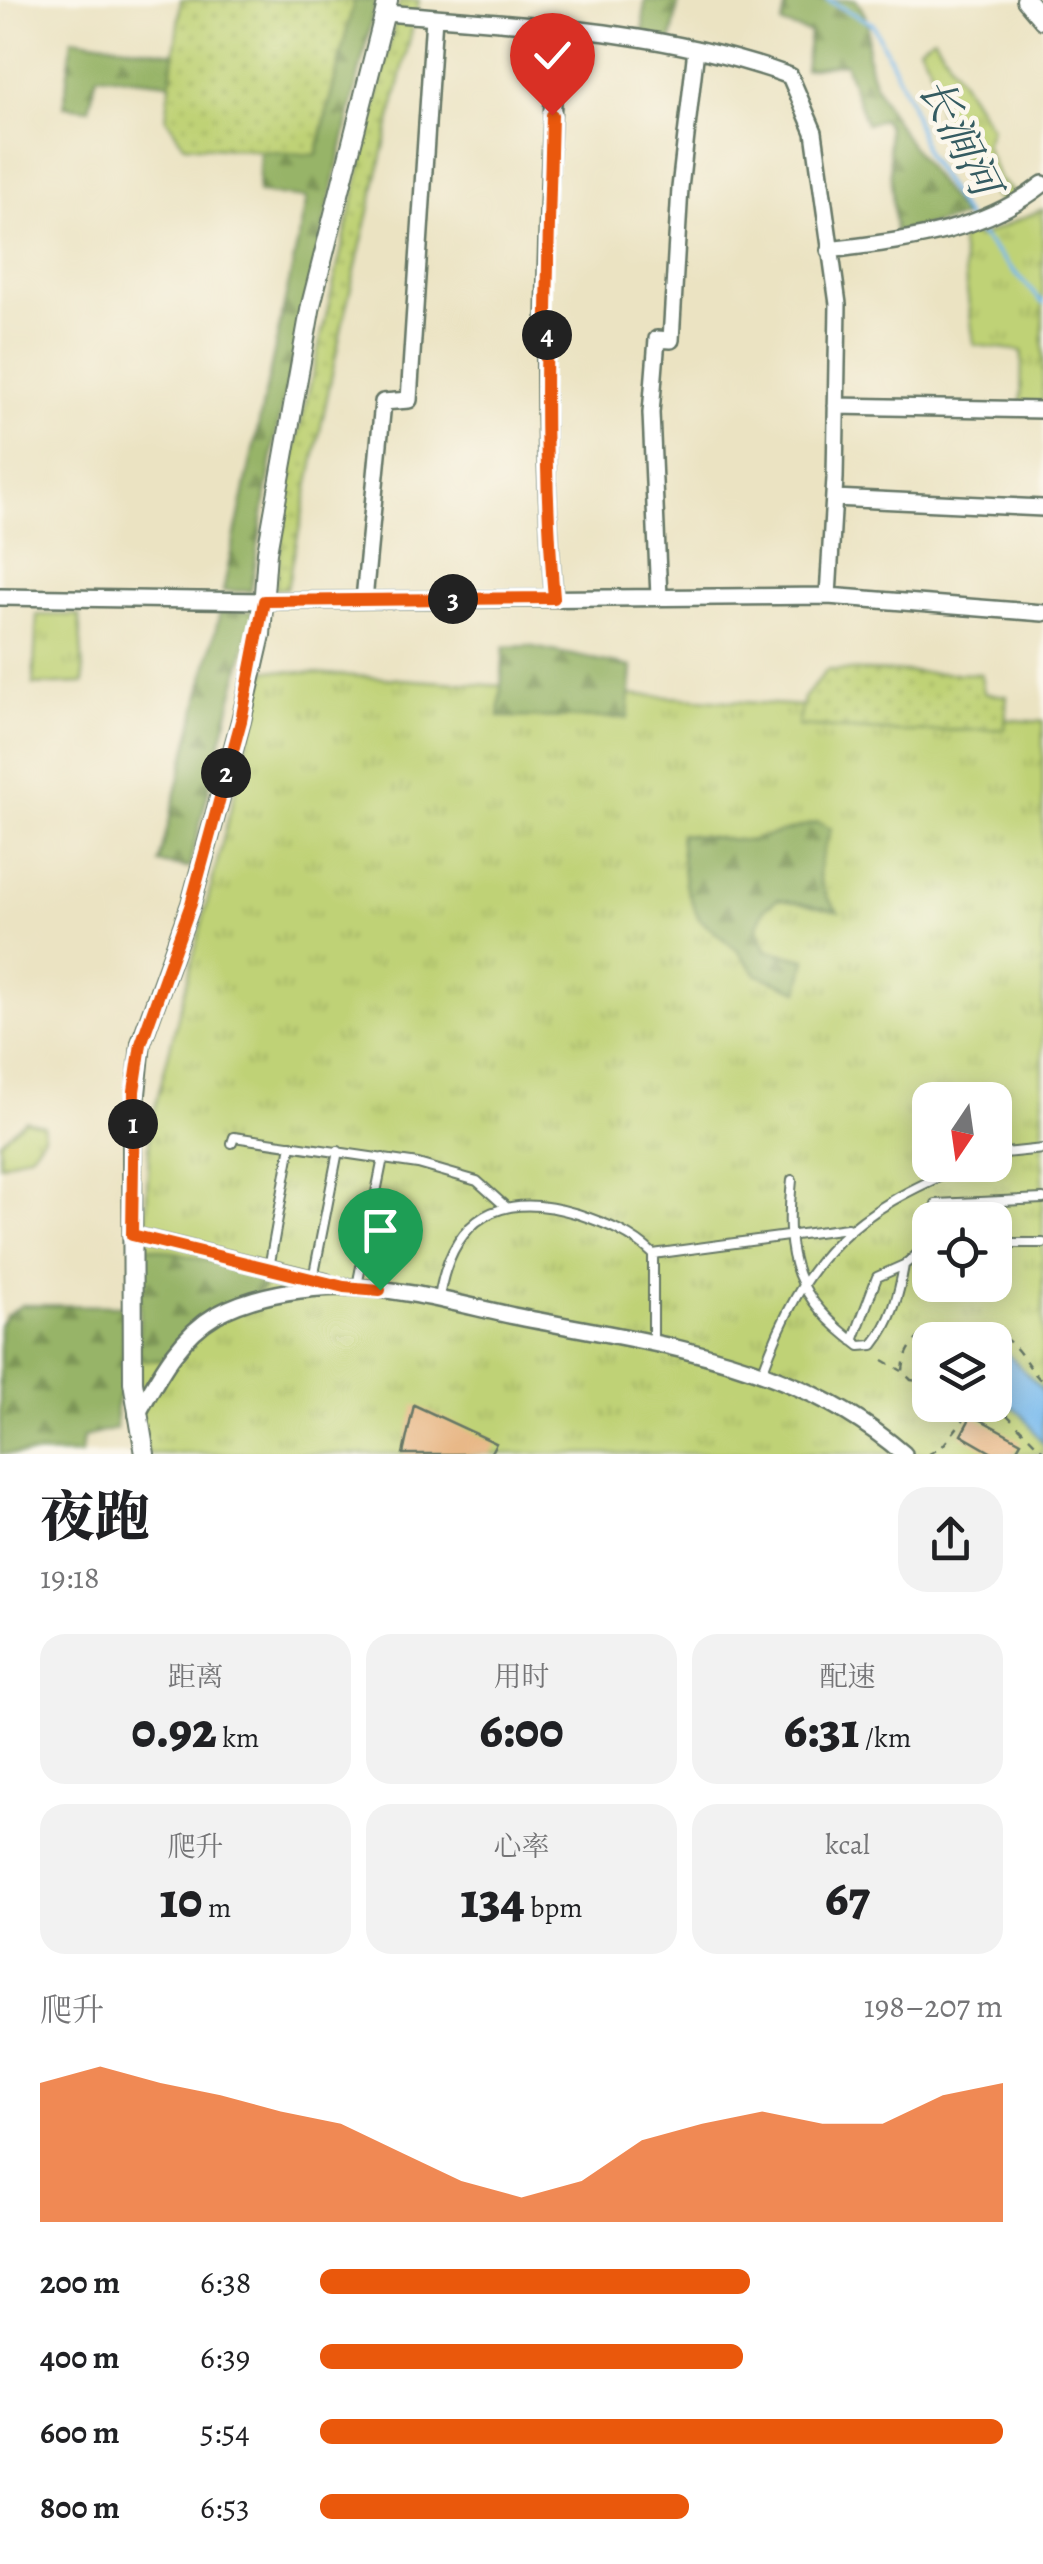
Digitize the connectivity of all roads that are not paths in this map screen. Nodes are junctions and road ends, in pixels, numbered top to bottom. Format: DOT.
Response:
graph roads {
  1 [pos="1026,0"];
  2 [pos="386,6"];
  3 [pos="434,17"];
  4 [pos="1043,20"];
  5 [pos="557,28"];
  6 [pos="696,49"];
  7 [pos="1043,184"];
  8 [pos="829,250"];
  9 [pos="836,406"];
  10 [pos="1043,410"];
  11 [pos="834,498"];
  12 [pos="1043,508"];
  13 [pos="828,596"];
  14 [pos="0,597"];
  15 [pos="554,598"];
  16 [pos="659,598"];
  17 [pos="364,600"];
  18 [pos="264,601"];
  19 [pos="1043,612"];
  20 [pos="232,1143"];
  21 [pos="292,1145"];
  22 [pos="1043,1149"];
  23 [pos="338,1151"];
  24 [pos="1012,1152"];
  25 [pos="382,1158"];
  26 [pos="792,1180"];
  27 [pos="927,1182"];
  28 [pos="1043,1199"];
  29 [pos="979,1202"];
  30 [pos="505,1206"];
  31 [pos="848,1228"];
  32 [pos="786,1234"];
  33 [pos="132,1235"];
  34 [pos="1012,1243"];
  35 [pos="1043,1243"];
  36 [pos="653,1254"];
  37 [pos="912,1259"];
  38 [pos="904,1265"];
  39 [pos="268,1268"];
  40 [pos="313,1279"];
  41 [pos="351,1288"];
  42 [pos="802,1288"];
  43 [pos="438,1300"];
  44 [pos="853,1341"];
  45 [pos="653,1342"];
  46 [pos="762,1374"];
  47 [pos="137,1415"];
  48 [pos="145,1454"];
  49 [pos="904,1454"];
  1 -- 4 [label="street"];
  2 -- 3 [label="street"];
  2 -- 18 [label="street"];
  3 -- 5 [label="street"];
  3 -- 17 [label="street"];
  5 -- 6 [label="street"];
  5 -- 15 [label="street"];
  6 -- 8 [label="street"];
  6 -- 16 [label="street"];
  7 -- 8 [label="street"];
  8 -- 9 [label="street"];
  9 -- 10 [label="street"];
  9 -- 11 [label="street"];
  11 -- 12 [label="street"];
  11 -- 13 [label="street"];
  13 -- 16 [label="street"];
  13 -- 19 [label="street"];
  14 -- 18 [label="street"];
  15 -- 16 [label="street"];
  15 -- 17 [label="street"];
  17 -- 18 [label="street"];
  18 -- 33 [label="street"];
  20 -- 21 [label="lane"];
  21 -- 23 [label="lane"];
  21 -- 39 [label="lane"];
  22 -- 24 [label="lane"];
  23 -- 25 [label="lane"];
  23 -- 40 [label="lane"];
  25 -- 30 [label="lane"];
  25 -- 41 [label="lane"];
  26 -- 32 [label="lane"];
  27 -- 31 [label="lane"];
  28 -- 29 [label="lane"];
  30 -- 36 [label="lane"];
  30 -- 43 [label="lane"];
  31 -- 32 [label="lane"];
  31 -- 42 [label="lane"];
  32 -- 36 [label="lane"];
  32 -- 42 [label="lane"];
  33 -- 39 [label="street"];
  33 -- 47 [label="street"];
  34 -- 35 [label="lane"];
  36 -- 45 [label="lane"];
  37 -- 38 [label="lane"];
  38 -- 44 [label="lane"];
  38 -- 44 [label="lane"];
  39 -- 40 [label="street"];
  40 -- 41 [label="street"];
  41 -- 43 [label="street"];
  41 -- 47 [label="street"];
  42 -- 44 [label="lane"];
  42 -- 46 [label="lane"];
  43 -- 45 [label="street"];
  45 -- 46 [label="street"];
  46 -- 49 [label="street"];
  47 -- 48 [label="street"];
}
